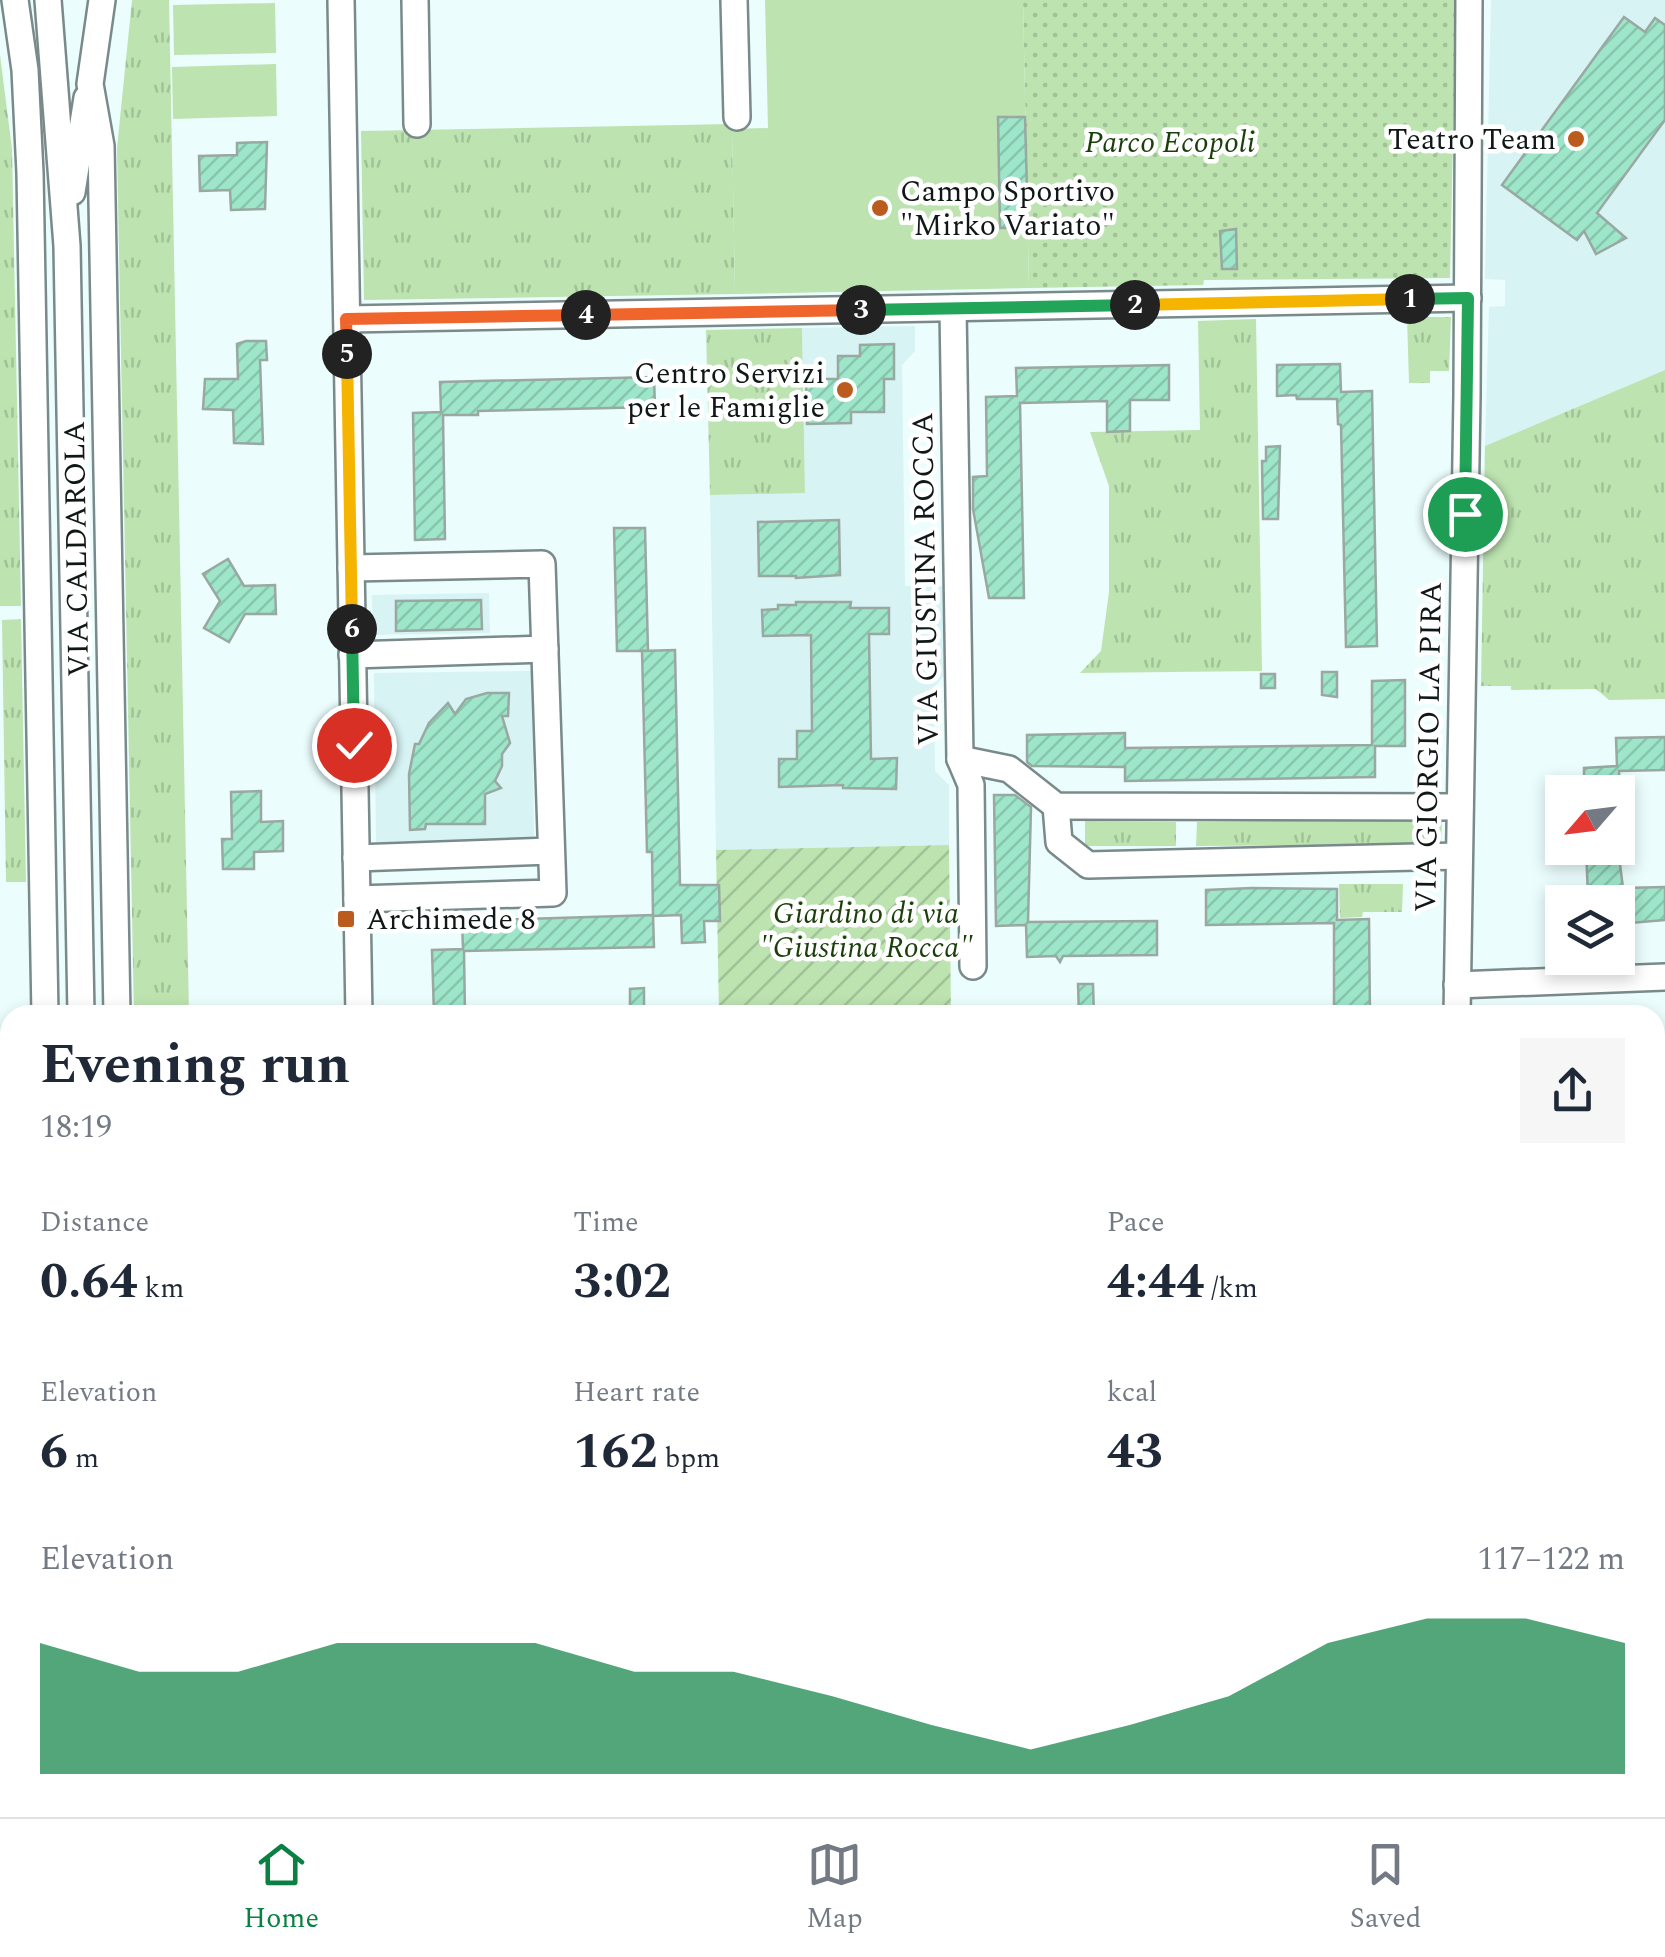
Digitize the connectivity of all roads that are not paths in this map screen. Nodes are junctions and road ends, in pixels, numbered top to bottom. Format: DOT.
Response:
graph roads {
  1 [pos="15,0"];
  2 [pos="46,0"];
  3 [pos="86,0"];
  4 [pos="102,0"];
  5 [pos="341,0"];
  6 [pos="415,0"];
  7 [pos="734,0"];
  8 [pos="1468,0"];
  9 [pos="26,70"];
  10 [pos="90,84"];
  11 [pos="736,116"];
  12 [pos="417,124"];
  13 [pos="66,246"];
  14 [pos="1468,298"];
  15 [pos="953,308"];
  16 [pos="346,319"];
  17 [pos="350,568"];
  18 [pos="545,649"];
  19 [pos="352,656"];
  20 [pos="960,759"];
  21 [pos="1056,806"];
  22 [pos="1460,807"];
  23 [pos="551,851"];
  24 [pos="1459,856"];
  25 [pos="356,858"];
  26 [pos="357,899"];
  27 [pos="973,966"];
  28 [pos="1665,977"];
  29 [pos="1457,985"];
  30 [pos="46,1005"];
  31 [pos="82,1005"];
  32 [pos="117,1005"];
  33 [pos="359,1005"];
  34 [pos="1456,1005"];
  1 -- 9 [label="street, VIA CALDAROLA"];
  2 -- 9 [label="street, VIA CALDAROLA"];
  2 -- 13 [label="street, VIA CALDAROLA"];
  3 -- 10 [label="street, VIA CALDAROLA"];
  4 -- 10 [label="street, VIA CALDAROLA"];
  5 -- 16 [label="street"];
  6 -- 12 [label="street"];
  7 -- 11 [label="street"];
  8 -- 14 [label="street, VIA GIORGIO LA PIRA"];
  9 -- 30 [label="street, VIA CALDAROLA"];
  10 -- 13 [label="street, VIA CALDAROLA"];
  10 -- 32 [label="street, VIA CALDAROLA"];
  13 -- 31 [label="street, VIA CALDAROLA"];
  14 -- 15 [label="street"];
  14 -- 22 [label="street, VIA GIORGIO LA PIRA"];
  15 -- 16 [label="street"];
  15 -- 20 [label="street, VIA GIUSTINA ROCCA"];
  16 -- 17 [label="street"];
  17 -- 18 [label="street"];
  17 -- 19 [label="street"];
  18 -- 19 [label="street"];
  18 -- 23 [label="street"];
  19 -- 25 [label="street"];
  20 -- 21 [label="street"];
  20 -- 27 [label="street, VIA GIUSTINA ROCCA"];
  21 -- 22 [label="street"];
  21 -- 24 [label="street"];
  22 -- 24 [label="street, VIA GIORGIO LA PIRA"];
  23 -- 25 [label="street"];
  23 -- 26 [label="street"];
  24 -- 29 [label="street, VIA GIORGIO LA PIRA"];
  25 -- 26 [label="street"];
  26 -- 33 [label="street"];
  28 -- 29 [label="street"];
  29 -- 34 [label="street, VIA GIORGIO LA PIRA"];
}
